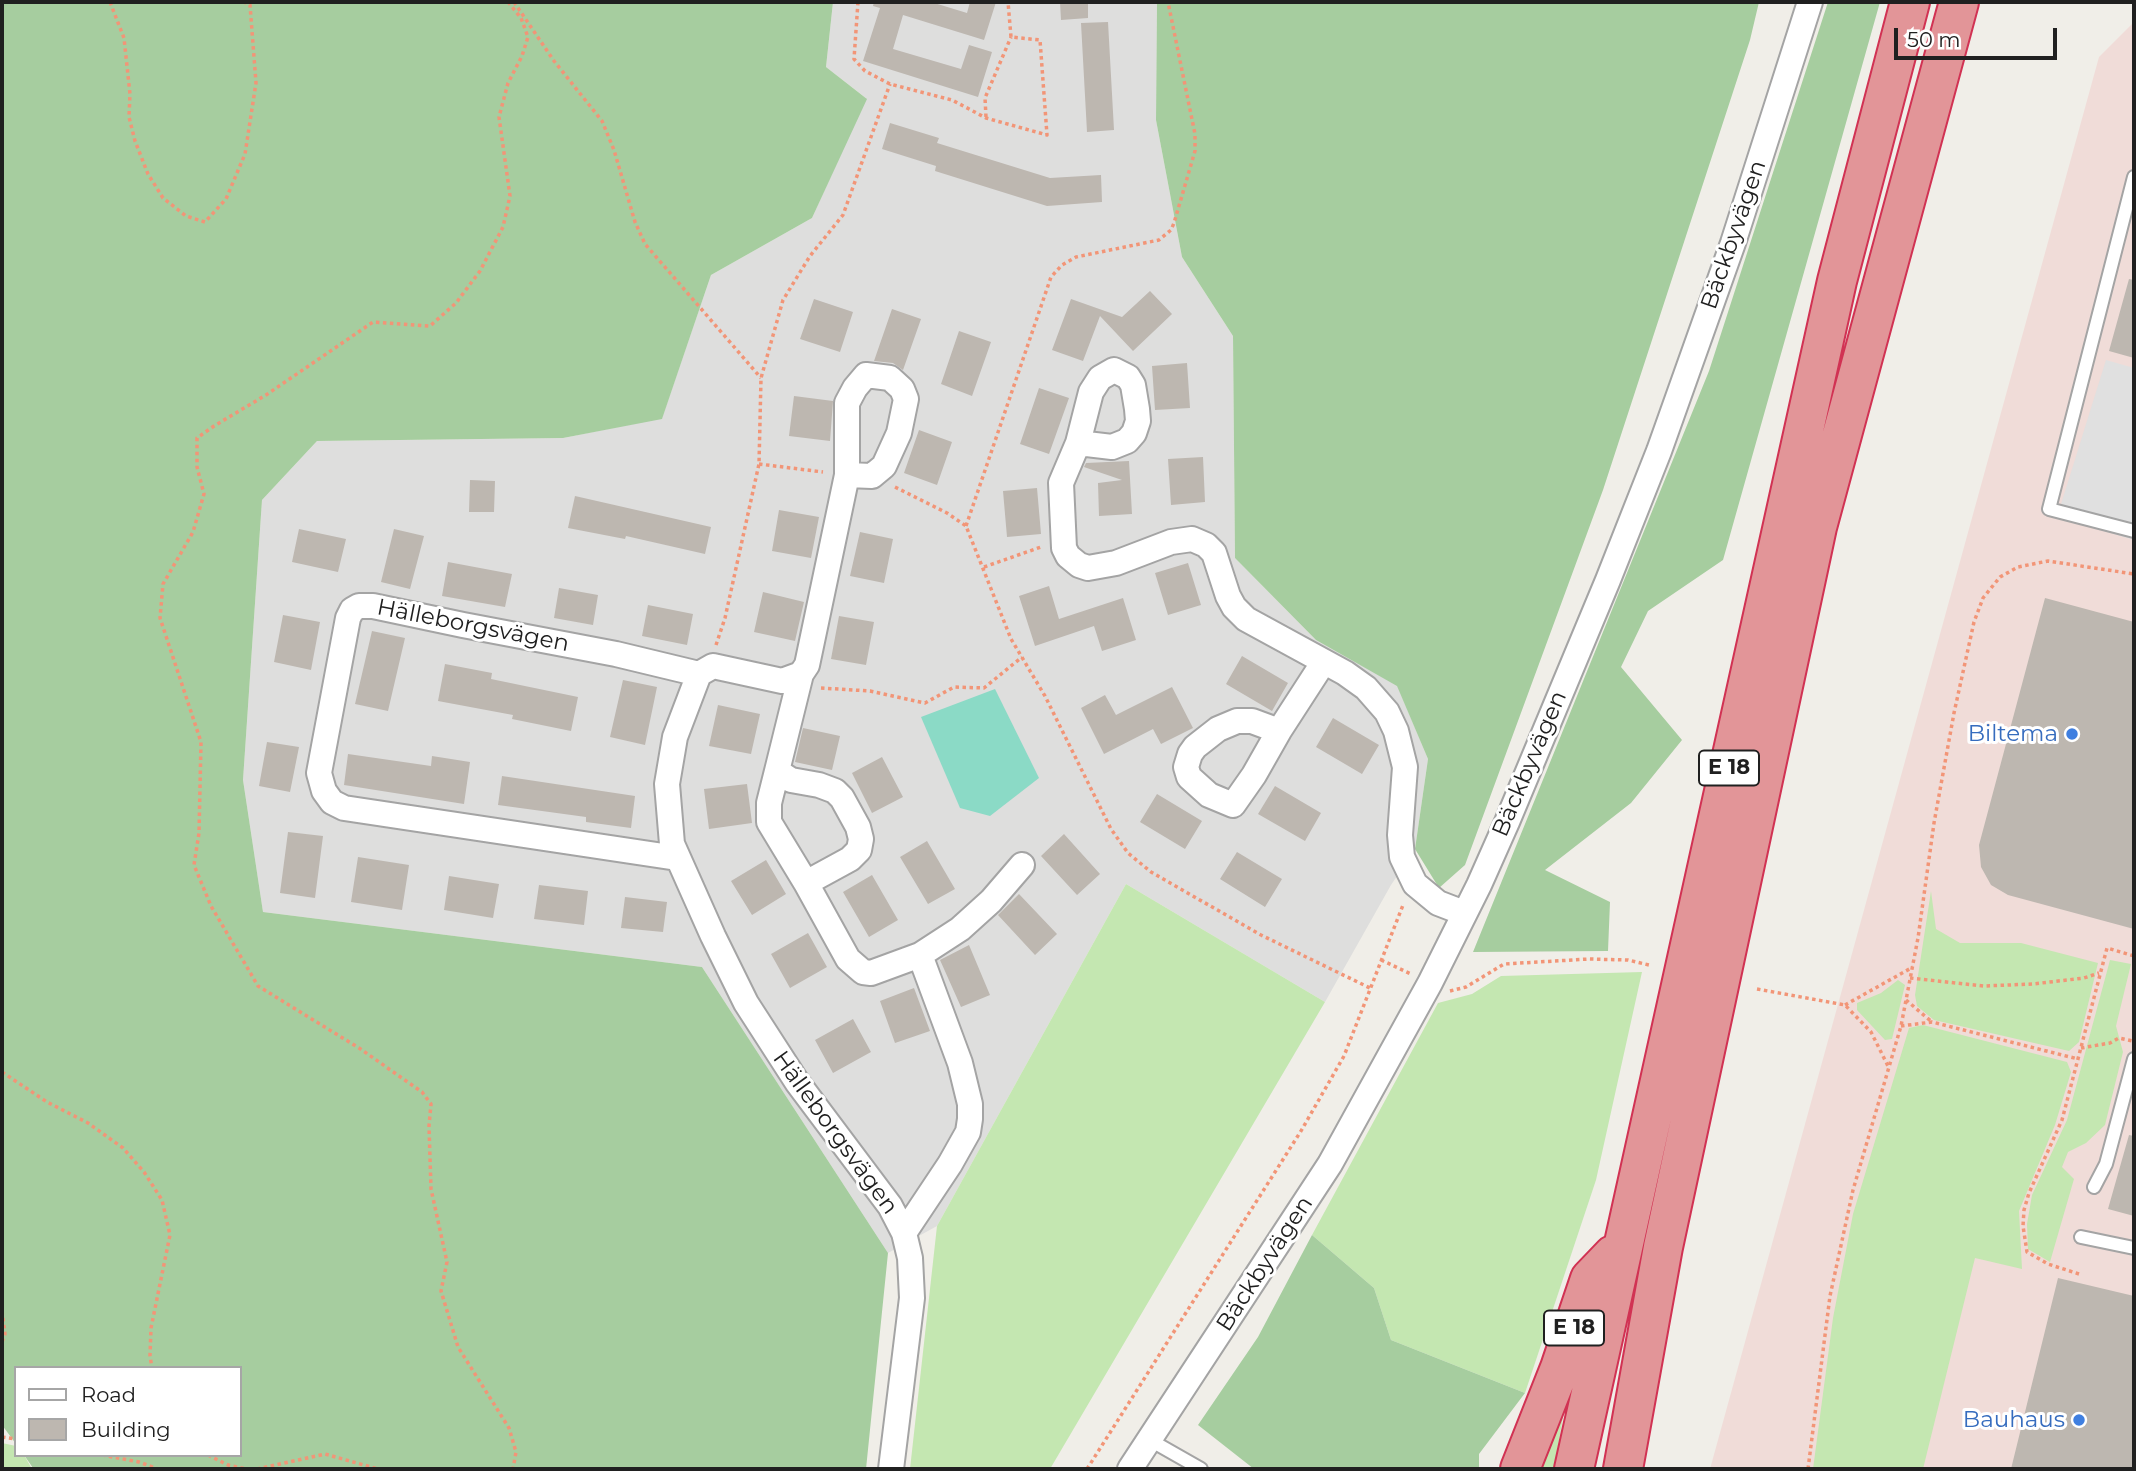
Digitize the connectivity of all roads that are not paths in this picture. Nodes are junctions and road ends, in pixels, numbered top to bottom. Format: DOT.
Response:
graph roads {
  1 [pos="1810,2"];
  2 [pos="1910,2"];
  3 [pos="1959,2"];
  4 [pos="2134,177"];
  5 [pos="1078,443"];
  6 [pos="847,475"];
  7 [pos="2134,531"];
  8 [pos="1323,663"];
  9 [pos="706,670"];
  10 [pos="801,674"];
  11 [pos="1279,731"];
  12 [pos="777,771"];
  13 [pos="677,858"];
  14 [pos="1022,865"];
  15 [pos="806,883"];
  16 [pos="1464,913"];
  17 [pos="920,954"];
  18 [pos="2134,1059"];
  19 [pos="2095,1187"];
  20 [pos="904,1233"];
  21 [pos="2081,1237"];
  22 [pos="1623,1243"];
  23 [pos="2134,1248"];
  24 [pos="1634,1408"];
  25 [pos="1150,1440"];
  26 [pos="891,1469"];
  27 [pos="1130,1469"];
  28 [pos="1201,1469"];
  29 [pos="1520,1469"];
  30 [pos="1574,1469"];
  31 [pos="1623,1469"];
  32 [pos="1639,1469"];
  1 -- 16 [label="street, Bäckbyvägen"];
  2 -- 22 [label="highway, E 18"];
  3 -- 24 [label="highway, E 18"];
  4 -- 7 [label="lane"];
  5 -- 8 [label="street"];
  6 -- 6 [label="street"];
  6 -- 10 [label="street"];
  8 -- 11 [label="street"];
  8 -- 16 [label="street"];
  9 -- 10 [label="street"];
  9 -- 13 [label="street, Hälleborgsvägen"];
  9 -- 13 [label="street, Hälleborgsvägen"];
  10 -- 12 [label="street"];
  12 -- 15 [label="street"];
  12 -- 15 [label="street"];
  13 -- 20 [label="street, Hälleborgsvägen"];
  14 -- 17 [label="street"];
  15 -- 17 [label="street"];
  16 -- 25 [label="street, Bäckbyvägen"];
  17 -- 20 [label="street"];
  18 -- 19 [label="lane"];
  20 -- 26 [label="street, Hälleborgsvägen"];
  21 -- 23 [label="lane"];
  22 -- 29 [label="highway, E 18"];
  22 -- 30 [label="highway, E 18"];
  24 -- 31 [label="highway, E 18"];
  24 -- 32 [label="highway, E 18"];
  25 -- 27 [label="street, Bäckbyvägen"];
  25 -- 28 [label="lane"];
}
